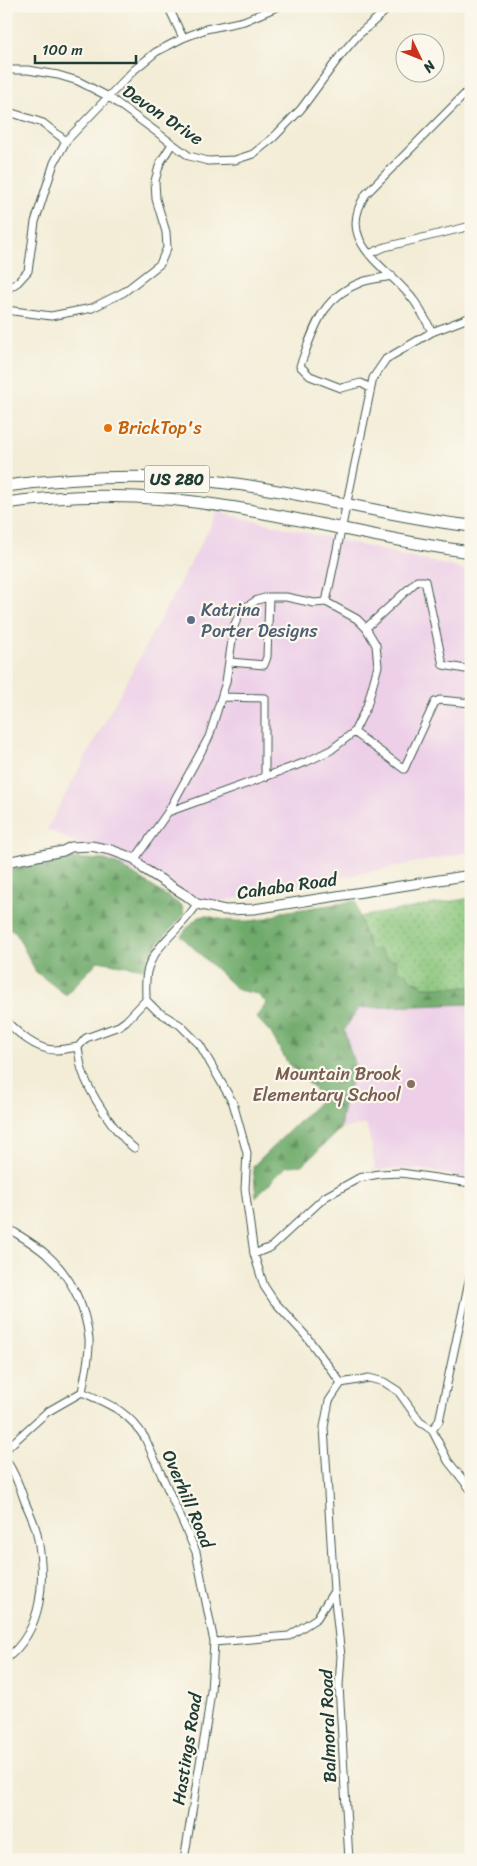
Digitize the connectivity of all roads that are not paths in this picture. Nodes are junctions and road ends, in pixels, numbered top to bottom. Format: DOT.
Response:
graph roads {
  1 [pos="168,6"];
  2 [pos="279,6"];
  3 [pos="391,6"];
  4 [pos="183,38"];
  5 [pos="6,70"];
  6 [pos="470,92"];
  7 [pos="109,97"];
  8 [pos="6,111"];
  9 [pos="66,141"];
  10 [pos="172,144"];
  11 [pos="471,226"];
  12 [pos="369,254"];
  13 [pos="392,276"];
  14 [pos="6,290"];
  15 [pos="6,310"];
  16 [pos="471,316"];
  17 [pos="432,332"];
  18 [pos="370,388"];
  19 [pos="6,486"];
  20 [pos="6,503"];
  21 [pos="347,504"];
  22 [pos="471,526"];
  23 [pos="342,529"];
  24 [pos="471,552"];
  25 [pos="269,596"];
  26 [pos="326,602"];
  27 [pos="366,628"];
  28 [pos="230,662"];
  29 [pos="471,670"];
  30 [pos="222,697"];
  31 [pos="471,703"];
  32 [pos="354,732"];
  33 [pos="265,776"];
  34 [pos="168,812"];
  35 [pos="135,860"];
  36 [pos="6,862"];
  37 [pos="471,875"];
  38 [pos="197,904"];
  39 [pos="146,1000"];
  40 [pos="6,1021"];
  41 [pos="78,1047"];
  42 [pos="134,1148"];
  43 [pos="471,1183"];
  44 [pos="6,1227"];
  45 [pos="254,1254"];
  46 [pos="471,1272"];
  47 [pos="342,1383"];
  48 [pos="82,1392"];
  49 [pos="432,1430"];
  50 [pos="6,1448"];
  51 [pos="6,1460"];
  52 [pos="471,1490"];
  53 [pos="334,1591"];
  54 [pos="214,1642"];
  55 [pos="6,1659"];
  56 [pos="184,1860"];
  57 [pos="350,1860"];
  1 -- 4 [label="street"];
  2 -- 4 [label="street"];
  3 -- 10 [label="street, Devon Drive"];
  4 -- 7 [label="street"];
  5 -- 7 [label="street, Devon Drive"];
  6 -- 12 [label="street"];
  7 -- 9 [label="street"];
  7 -- 10 [label="street, Devon Drive"];
  8 -- 9 [label="street"];
  9 -- 14 [label="street"];
  10 -- 15 [label="street"];
  11 -- 12 [label="street"];
  12 -- 13 [label="street"];
  13 -- 17 [label="street"];
  13 -- 18 [label="street"];
  16 -- 17 [label="street"];
  17 -- 18 [label="street"];
  18 -- 21 [label="street"];
  19 -- 21 [label="highway, US 280"];
  20 -- 23 [label="highway, US 280"];
  21 -- 22 [label="highway, US 280"];
  21 -- 23 [label="street"];
  23 -- 24 [label="highway, US 280"];
  23 -- 26 [label="street"];
  25 -- 26 [label="street"];
  25 -- 28 [label="street"];
  25 -- 28 [label="street"];
  26 -- 27 [label="street"];
  27 -- 29 [label="street"];
  27 -- 32 [label="street"];
  28 -- 30 [label="street"];
  30 -- 33 [label="street"];
  30 -- 34 [label="street"];
  31 -- 32 [label="street"];
  32 -- 33 [label="street"];
  33 -- 34 [label="street"];
  34 -- 35 [label="street"];
  35 -- 36 [label="street, Cahaba Road"];
  35 -- 38 [label="street, Cahaba Road"];
  37 -- 38 [label="street, Cahaba Road"];
  38 -- 39 [label="street"];
  39 -- 41 [label="street"];
  39 -- 45 [label="street"];
  40 -- 41 [label="street"];
  41 -- 42 [label="street"];
  43 -- 45 [label="street"];
  44 -- 48 [label="street"];
  45 -- 47 [label="street"];
  46 -- 49 [label="street"];
  47 -- 49 [label="street"];
  47 -- 53 [label="street"];
  48 -- 50 [label="street"];
  48 -- 54 [label="street, Overhill Road"];
  49 -- 52 [label="street"];
  51 -- 55 [label="street"];
  53 -- 54 [label="street"];
  53 -- 57 [label="street, Balmoral Road"];
  54 -- 56 [label="street, Hastings Road"];
}
